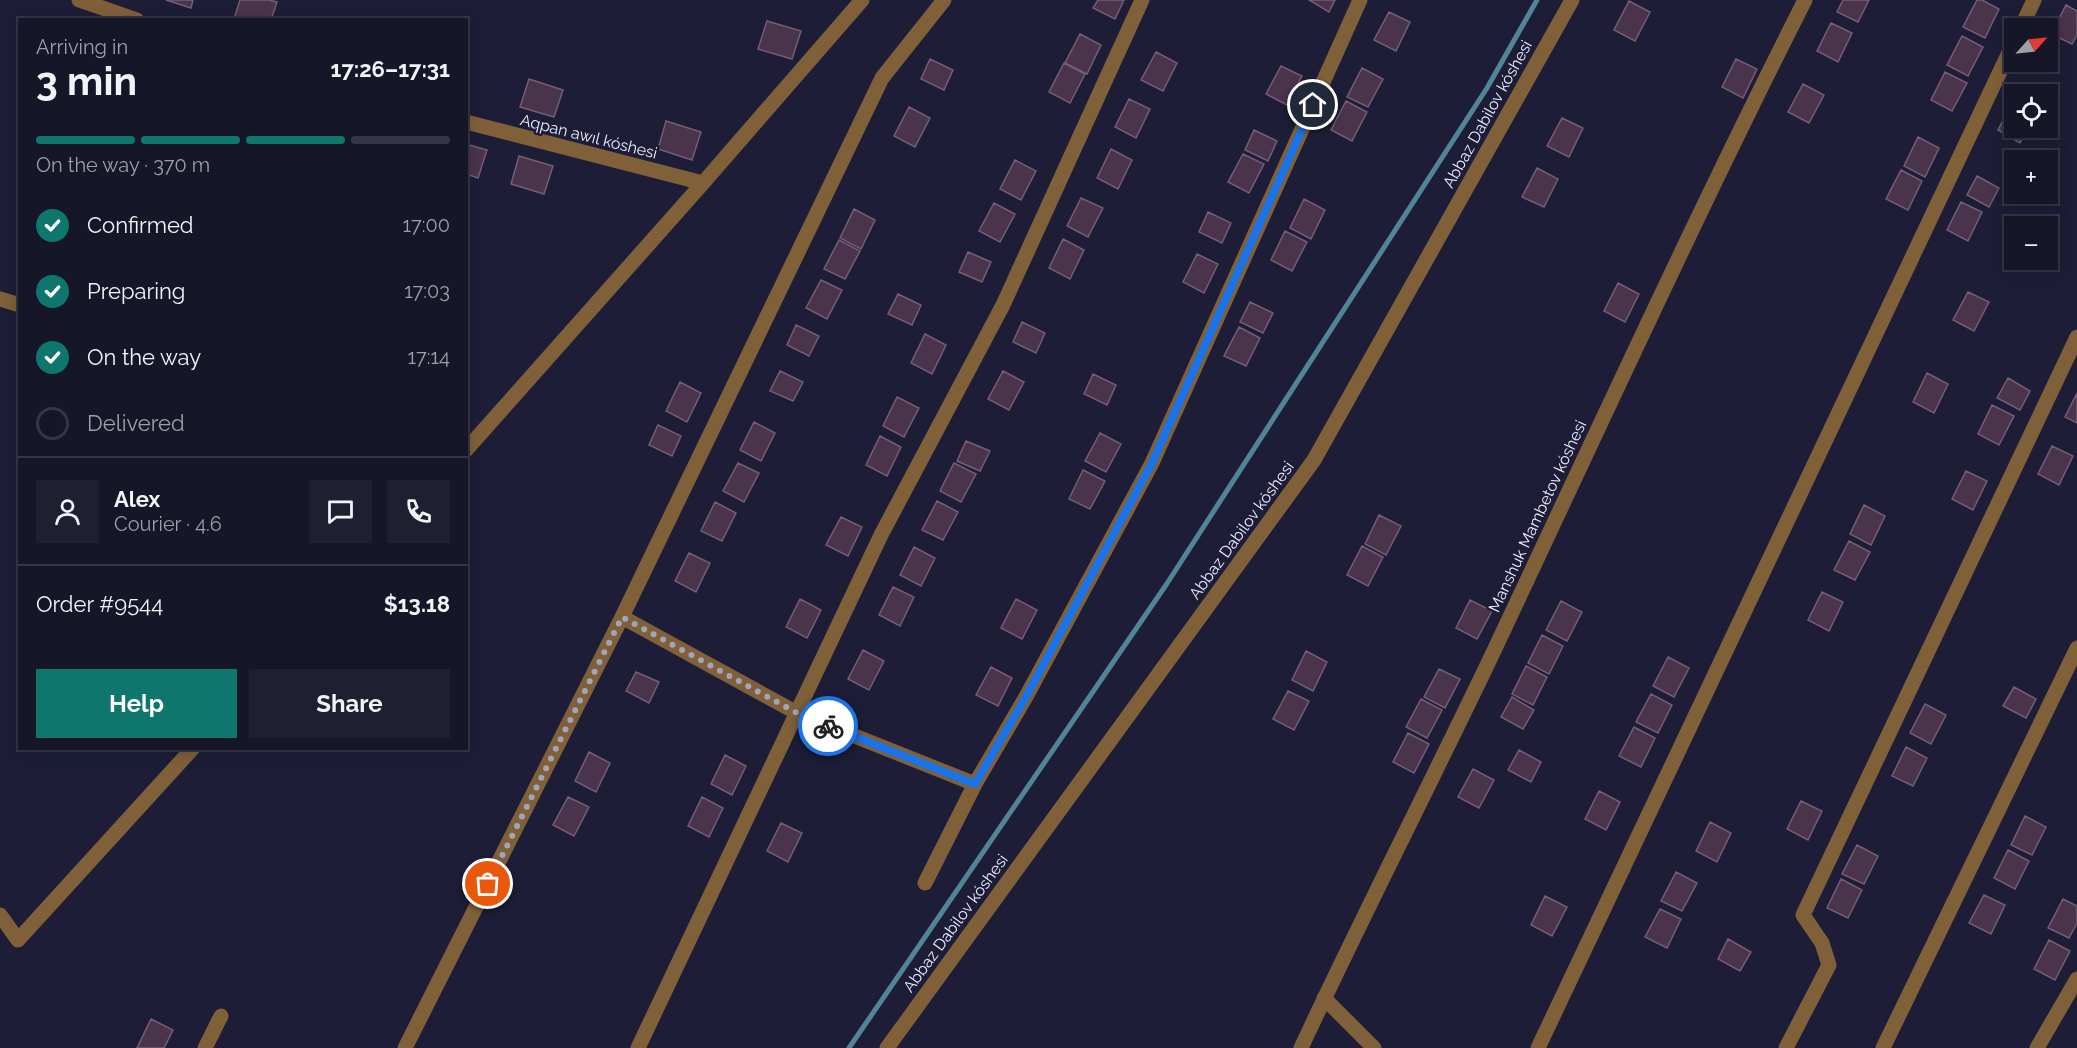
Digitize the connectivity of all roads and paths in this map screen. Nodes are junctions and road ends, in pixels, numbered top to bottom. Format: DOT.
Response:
graph roads {
  1 [pos="79,0"];
  2 [pos="862,0"];
  3 [pos="944,0"];
  4 [pos="1142,0"];
  5 [pos="1360,0"];
  6 [pos="1572,0"];
  7 [pos="1805,0"];
  8 [pos="2034,0"];
  9 [pos="130,18"];
  10 [pos="2026,18"];
  11 [pos="2004,63"];
  12 [pos="468,124"];
  13 [pos="703,183"];
  14 [pos="0,299"];
  15 [pos="18,304"];
  16 [pos="2077,337"];
  17 [pos="468,448"];
  18 [pos="622,617"];
  19 [pos="2077,648"];
  20 [pos="797,713"];
  21 [pos="191,750"];
  22 [pos="975,784"];
  23 [pos="925,883"];
  24 [pos="0,915"];
  25 [pos="2077,979"];
  26 [pos="1324,998"];
  27 [pos="221,1016"];
  28 [pos="205,1048"];
  29 [pos="405,1048"];
  30 [pos="638,1048"];
  31 [pos="887,1048"];
  32 [pos="1301,1048"];
  33 [pos="1374,1048"];
  34 [pos="1538,1048"];
  35 [pos="1786,1048"];
  36 [pos="1883,1048"];
  37 [pos="2037,1048"];
  1 -- 9 [label="street"];
  2 -- 13 [label="street"];
  3 -- 18 [label="street"];
  4 -- 20 [label="street"];
  5 -- 22 [label="street"];
  6 -- 31 [label="street, Abbaz Dabilov kóshesi"];
  7 -- 26 [label="street, Manshuk Mambetov kóshesi"];
  8 -- 10 [label="street"];
  11 -- 34 [label="street"];
  12 -- 13 [label="street, Aqpan awıl kóshesi"];
  13 -- 17 [label="street"];
  14 -- 15 [label="street"];
  16 -- 35 [label="street"];
  18 -- 20 [label="street"];
  18 -- 29 [label="street"];
  19 -- 36 [label="street"];
  20 -- 22 [label="street"];
  20 -- 30 [label="street"];
  21 -- 24 [label="street"];
  22 -- 23 [label="street"];
  25 -- 37 [label="street"];
  26 -- 32 [label="street, Manshuk Mambetov kóshesi"];
  26 -- 33 [label="street"];
  27 -- 28 [label="street"];
}
